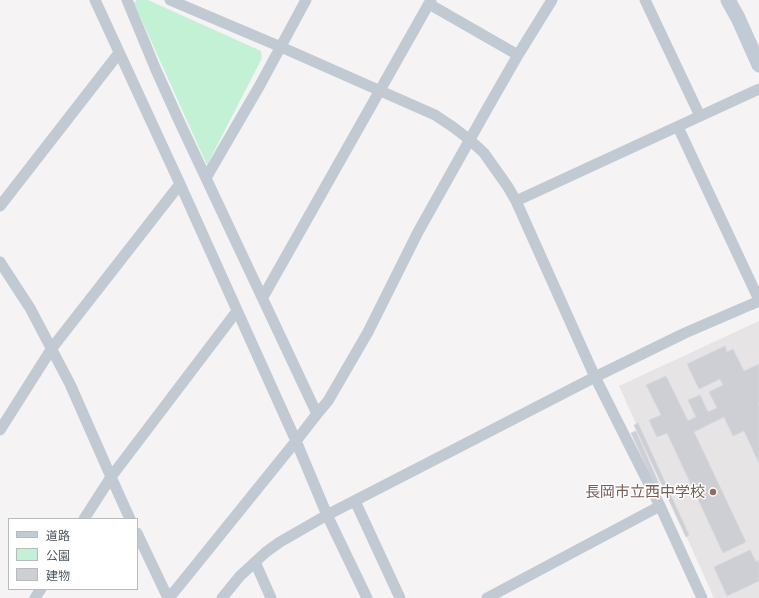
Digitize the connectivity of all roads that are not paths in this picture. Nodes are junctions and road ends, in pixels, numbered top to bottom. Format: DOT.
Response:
graph roads {
  1 [pos="95,0"];
  2 [pos="127,0"];
  3 [pos="306,0"];
  4 [pos="552,0"];
  5 [pos="645,0"];
  6 [pos="728,0"];
  7 [pos="177,1"];
  8 [pos="430,2"];
  9 [pos="281,46"];
  10 [pos="119,53"];
  11 [pos="518,55"];
  12 [pos="759,65"];
  13 [pos="759,89"];
  14 [pos="379,90"];
  15 [pos="700,116"];
  16 [pos="678,127"];
  17 [pos="470,140"];
  18 [pos="206,178"];
  19 [pos="180,184"];
  20 [pos="516,201"];
  21 [pos="0,206"];
  22 [pos="0,262"];
  23 [pos="263,297"];
  24 [pos="759,300"];
  25 [pos="237,311"];
  26 [pos="52,348"];
  27 [pos="595,378"];
  28 [pos="317,414"];
  29 [pos="0,430"];
  30 [pos="296,441"];
  31 [pos="111,477"];
  32 [pos="355,501"];
  33 [pos="660,506"];
  34 [pos="327,515"];
  35 [pos="85,518"];
  36 [pos="130,518"];
  37 [pos="138,535"];
  38 [pos="255,562"];
  39 [pos="168,598"];
  40 [pos="222,598"];
  41 [pos="271,598"];
  42 [pos="367,598"];
  43 [pos="400,598"];
  44 [pos="487,598"];
  45 [pos="702,598"];
  1 -- 10 [label="street"];
  2 -- 18 [label="street"];
  3 -- 9 [label="street"];
  4 -- 11 [label="street"];
  5 -- 15 [label="street"];
  6 -- 12 [label="street"];
  7 -- 9 [label="street"];
  8 -- 11 [label="street"];
  8 -- 14 [label="street"];
  9 -- 14 [label="street"];
  9 -- 18 [label="street"];
  10 -- 19 [label="street"];
  10 -- 21 [label="street"];
  11 -- 17 [label="street"];
  13 -- 15 [label="street"];
  14 -- 17 [label="street"];
  14 -- 23 [label="street"];
  15 -- 16 [label="street"];
  16 -- 20 [label="street"];
  16 -- 24 [label="street"];
  17 -- 20 [label="street"];
  17 -- 28 [label="street"];
  18 -- 23 [label="street"];
  19 -- 25 [label="street"];
  19 -- 26 [label="street"];
  20 -- 27 [label="street"];
  22 -- 26 [label="street"];
  23 -- 28 [label="street"];
  24 -- 27 [label="street"];
  25 -- 30 [label="street"];
  25 -- 31 [label="street"];
  26 -- 29 [label="street"];
  26 -- 31 [label="street"];
  27 -- 32 [label="street"];
  27 -- 33 [label="street"];
  28 -- 30 [label="street"];
  30 -- 34 [label="street"];
  30 -- 39 [label="street"];
  31 -- 35 [label="street"];
  31 -- 36 [label="street"];
  32 -- 34 [label="street"];
  32 -- 43 [label="street"];
  33 -- 44 [label="street"];
  33 -- 45 [label="street"];
  34 -- 38 [label="street"];
  34 -- 42 [label="street"];
  37 -- 39 [label="street"];
  38 -- 40 [label="street"];
  38 -- 41 [label="street"];
}
